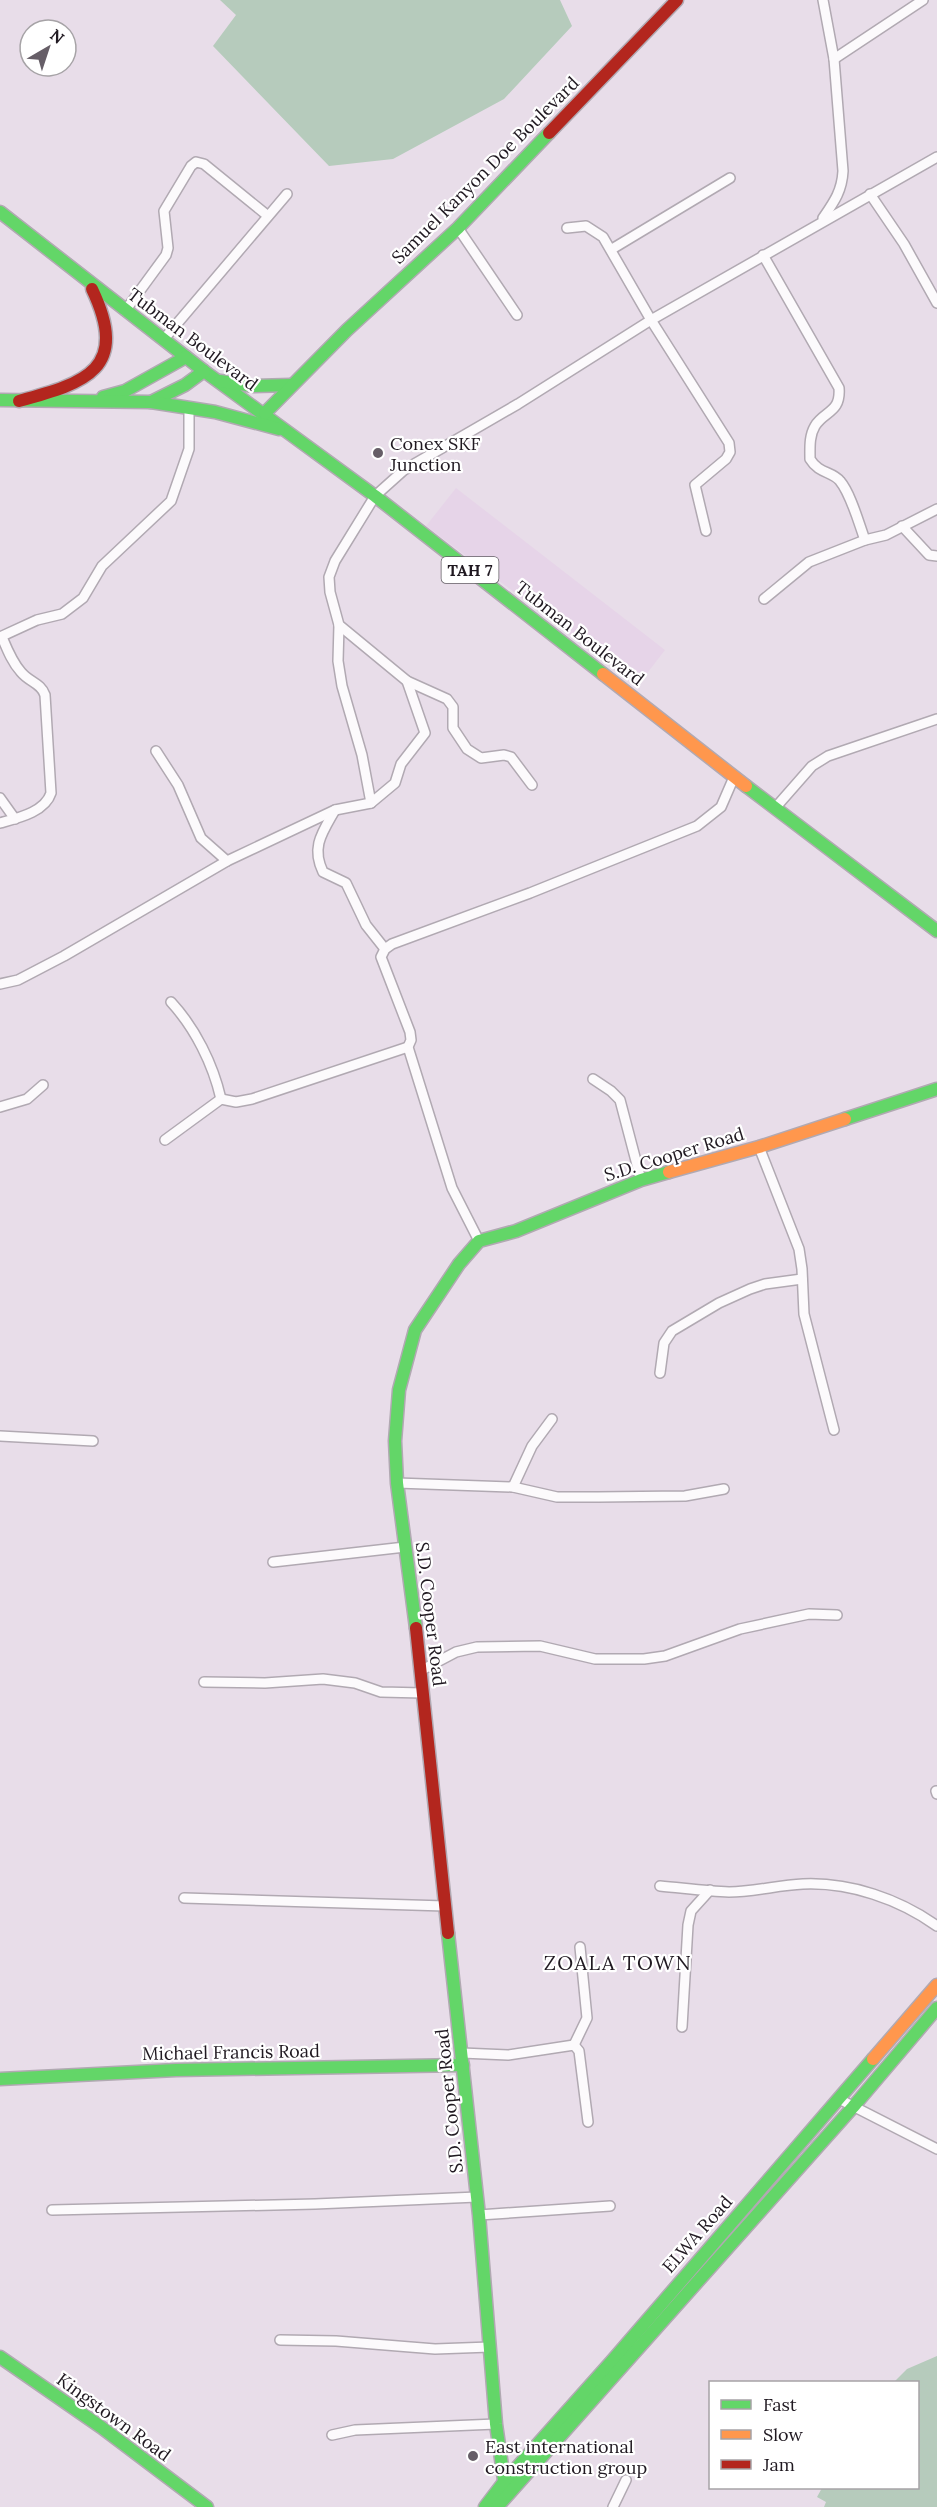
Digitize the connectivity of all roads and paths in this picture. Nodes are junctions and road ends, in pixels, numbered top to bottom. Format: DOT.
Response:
graph roads {
  1 [pos="677,0"];
  2 [pos="823,0"];
  3 [pos="923,0"];
  4 [pos="834,59"];
  5 [pos="937,156"];
  6 [pos="730,178"];
  7 [pos="287,194"];
  8 [pos="870,194"];
  9 [pos="0,212"];
  10 [pos="268,216"];
  11 [pos="820,222"];
  12 [pos="458,228"];
  13 [pos="567,228"];
  14 [pos="612,249"];
  15 [pos="763,255"];
  16 [pos="89,283"];
  17 [pos="937,303"];
  18 [pos="125,310"];
  19 [pos="518,315"];
  20 [pos="651,320"];
  21 [pos="164,339"];
  22 [pos="186,357"];
  23 [pos="204,372"];
  24 [pos="217,381"];
  25 [pos="291,385"];
  26 [pos="0,400"];
  27 [pos="19,401"];
  28 [pos="87,401"];
  29 [pos="151,402"];
  30 [pos="189,407"];
  31 [pos="265,413"];
  32 [pos="289,432"];
  33 [pos="375,496"];
  34 [pos="937,509"];
  35 [pos="902,525"];
  36 [pos="706,531"];
  37 [pos="865,540"];
  38 [pos="937,556"];
  39 [pos="764,599"];
  40 [pos="339,625"];
  41 [pos="1,637"];
  42 [pos="407,681"];
  43 [pos="937,719"];
  44 [pos="156,751"];
  45 [pos="734,777"];
  46 [pos="532,785"];
  47 [pos="0,798"];
  48 [pos="371,803"];
  49 [pos="776,807"];
  50 [pos="334,810"];
  51 [pos="15,819"];
  52 [pos="0,823"];
  53 [pos="227,861"];
  54 [pos="937,932"];
  55 [pos="385,949"];
  56 [pos="0,984"];
  57 [pos="171,1002"];
  58 [pos="408,1047"];
  59 [pos="593,1079"];
  60 [pos="43,1085"];
  61 [pos="937,1089"];
  62 [pos="221,1099"];
  63 [pos="0,1107"];
  64 [pos="165,1140"];
  65 [pos="759,1147"];
  66 [pos="641,1180"];
  67 [pos="479,1241"];
  68 [pos="802,1279"];
  69 [pos="660,1373"];
  70 [pos="552,1419"];
  71 [pos="834,1430"];
  72 [pos="0,1436"];
  73 [pos="93,1441"];
  74 [pos="397,1484"];
  75 [pos="513,1487"];
  76 [pos="724,1490"];
  77 [pos="405,1547"];
  78 [pos="273,1562"];
  79 [pos="837,1615"];
  80 [pos="422,1670"];
  81 [pos="204,1682"];
  82 [pos="423,1693"];
  83 [pos="660,1886"];
  84 [pos="710,1890"];
  85 [pos="184,1898"];
  86 [pos="445,1906"];
  87 [pos="937,1926"];
  88 [pos="580,1947"];
  89 [pos="937,1985"];
  90 [pos="937,2008"];
  91 [pos="682,2027"];
  92 [pos="574,2045"];
  93 [pos="463,2059"];
  94 [pos="0,2079"];
  95 [pos="838,2099"];
  96 [pos="853,2107"];
  97 [pos="588,2122"];
  98 [pos="937,2149"];
  99 [pos="477,2197"];
  100 [pos="610,2206"];
  101 [pos="52,2210"];
  102 [pos="479,2215"];
  103 [pos="280,2340"];
  104 [pos="490,2347"];
  105 [pos="0,2357"];
  106 [pos="496,2424"];
  107 [pos="332,2435"];
  108 [pos="626,2480"];
  109 [pos="505,2488"];
  110 [pos="207,2507"];
  111 [pos="485,2507"];
  112 [pos="497,2507"];
  113 [pos="613,2507"];
  1 -- 12 [label="main road, Samuel Kanyon Doe Boulevard"];
  2 -- 4 [label="street"];
  3 -- 4 [label="street"];
  4 -- 11 [label="street"];
  5 -- 8 [label="street"];
  6 -- 14 [label="street"];
  7 -- 10 [label="street"];
  8 -- 11 [label="street"];
  8 -- 17 [label="street"];
  9 -- 16 [label="main road, Tubman Boulevard / TAH 7"];
  10 -- 18 [label="street"];
  10 -- 21 [label="street"];
  11 -- 15 [label="street"];
  12 -- 19 [label="street"];
  12 -- 25 [label="main road, Samuel Kanyon Doe Boulevard"];
  13 -- 14 [label="street"];
  14 -- 20 [label="street"];
  15 -- 20 [label="street"];
  15 -- 37 [label="street"];
  16 -- 18 [label="main road, Tubman Boulevard / TAH 7"];
  16 -- 27 [label="main road"];
  18 -- 21 [label="main road, Tubman Boulevard / TAH 7"];
  20 -- 33 [label="street"];
  20 -- 36 [label="street"];
  21 -- 22 [label="main road, Tubman Boulevard / TAH 7"];
  22 -- 23 [label="main road, Tubman Boulevard / TAH 7"];
  22 -- 28 [label="main road"];
  23 -- 24 [label="main road, Tubman Boulevard / TAH 7"];
  23 -- 29 [label="main road"];
  24 -- 25 [label="main road"];
  24 -- 31 [label="main road, Tubman Boulevard / TAH 7"];
  25 -- 31 [label="main road, Samuel Kanyon Doe Boulevard"];
  26 -- 27 [label="main road"];
  27 -- 28 [label="main road"];
  28 -- 29 [label="main road"];
  29 -- 30 [label="main road"];
  30 -- 32 [label="main road"];
  30 -- 41 [label="street"];
  31 -- 32 [label="main road, Tubman Boulevard / TAH 7"];
  32 -- 33 [label="main road, Tubman Boulevard / TAH 7"];
  33 -- 40 [label="street"];
  33 -- 45 [label="main road, Tubman Boulevard / TAH 7"];
  34 -- 35 [label="street"];
  35 -- 37 [label="street"];
  35 -- 38 [label="street"];
  37 -- 39 [label="street"];
  40 -- 42 [label="street"];
  40 -- 48 [label="street"];
  41 -- 51 [label="street"];
  42 -- 46 [label="street"];
  42 -- 48 [label="street"];
  43 -- 49 [label="street"];
  44 -- 53 [label="street"];
  45 -- 49 [label="main road, Tubman Boulevard / TAH 7"];
  45 -- 55 [label="street"];
  47 -- 51 [label="street"];
  48 -- 50 [label="street"];
  49 -- 54 [label="main road, Tubman Boulevard / TAH 7"];
  50 -- 53 [label="street"];
  50 -- 55 [label="street"];
  51 -- 52 [label="street"];
  53 -- 56 [label="street"];
  55 -- 58 [label="street"];
  57 -- 62 [label="street"];
  58 -- 62 [label="street"];
  58 -- 67 [label="street"];
  59 -- 66 [label="street"];
  60 -- 63 [label="street"];
  61 -- 65 [label="main road, S.D. Cooper Road"];
  62 -- 64 [label="street"];
  65 -- 66 [label="main road, S.D. Cooper Road"];
  65 -- 68 [label="street"];
  66 -- 67 [label="main road, S.D. Cooper Road"];
  67 -- 74 [label="main road, S.D. Cooper Road"];
  68 -- 69 [label="street"];
  68 -- 71 [label="street"];
  70 -- 75 [label="street"];
  72 -- 73 [label="street"];
  74 -- 75 [label="street"];
  74 -- 77 [label="main road, S.D. Cooper Road"];
  75 -- 76 [label="street"];
  77 -- 78 [label="street"];
  77 -- 80 [label="main road, S.D. Cooper Road"];
  79 -- 80 [label="street"];
  80 -- 82 [label="main road, S.D. Cooper Road"];
  81 -- 82 [label="street"];
  82 -- 86 [label="main road, S.D. Cooper Road"];
  83 -- 84 [label="street"];
  84 -- 87 [label="street"];
  84 -- 91 [label="street"];
  85 -- 86 [label="street"];
  86 -- 93 [label="main road, S.D. Cooper Road"];
  88 -- 92 [label="street"];
  89 -- 95 [label="main road, ELWA Road"];
  90 -- 96 [label="main road, ELWA Road"];
  92 -- 93 [label="street"];
  92 -- 97 [label="street"];
  93 -- 94 [label="main road, Michael Francis Road"];
  93 -- 99 [label="main road, S.D. Cooper Road"];
  95 -- 96 [label="street"];
  95 -- 109 [label="main road, ELWA Road"];
  96 -- 98 [label="street"];
  96 -- 109 [label="main road, ELWA Road"];
  99 -- 101 [label="street"];
  99 -- 102 [label="main road, S.D. Cooper Road"];
  100 -- 102 [label="street"];
  102 -- 104 [label="main road, S.D. Cooper Road"];
  103 -- 104 [label="street"];
  104 -- 106 [label="main road, S.D. Cooper Road"];
  105 -- 110 [label="main road, Kingstown Road"];
  106 -- 107 [label="street"];
  106 -- 109 [label="main road, S.D. Cooper Road"];
  108 -- 113 [label="street"];
  109 -- 111 [label="main road, ELWA Road"];
  109 -- 112 [label="main road, ELWA Road"];
}
